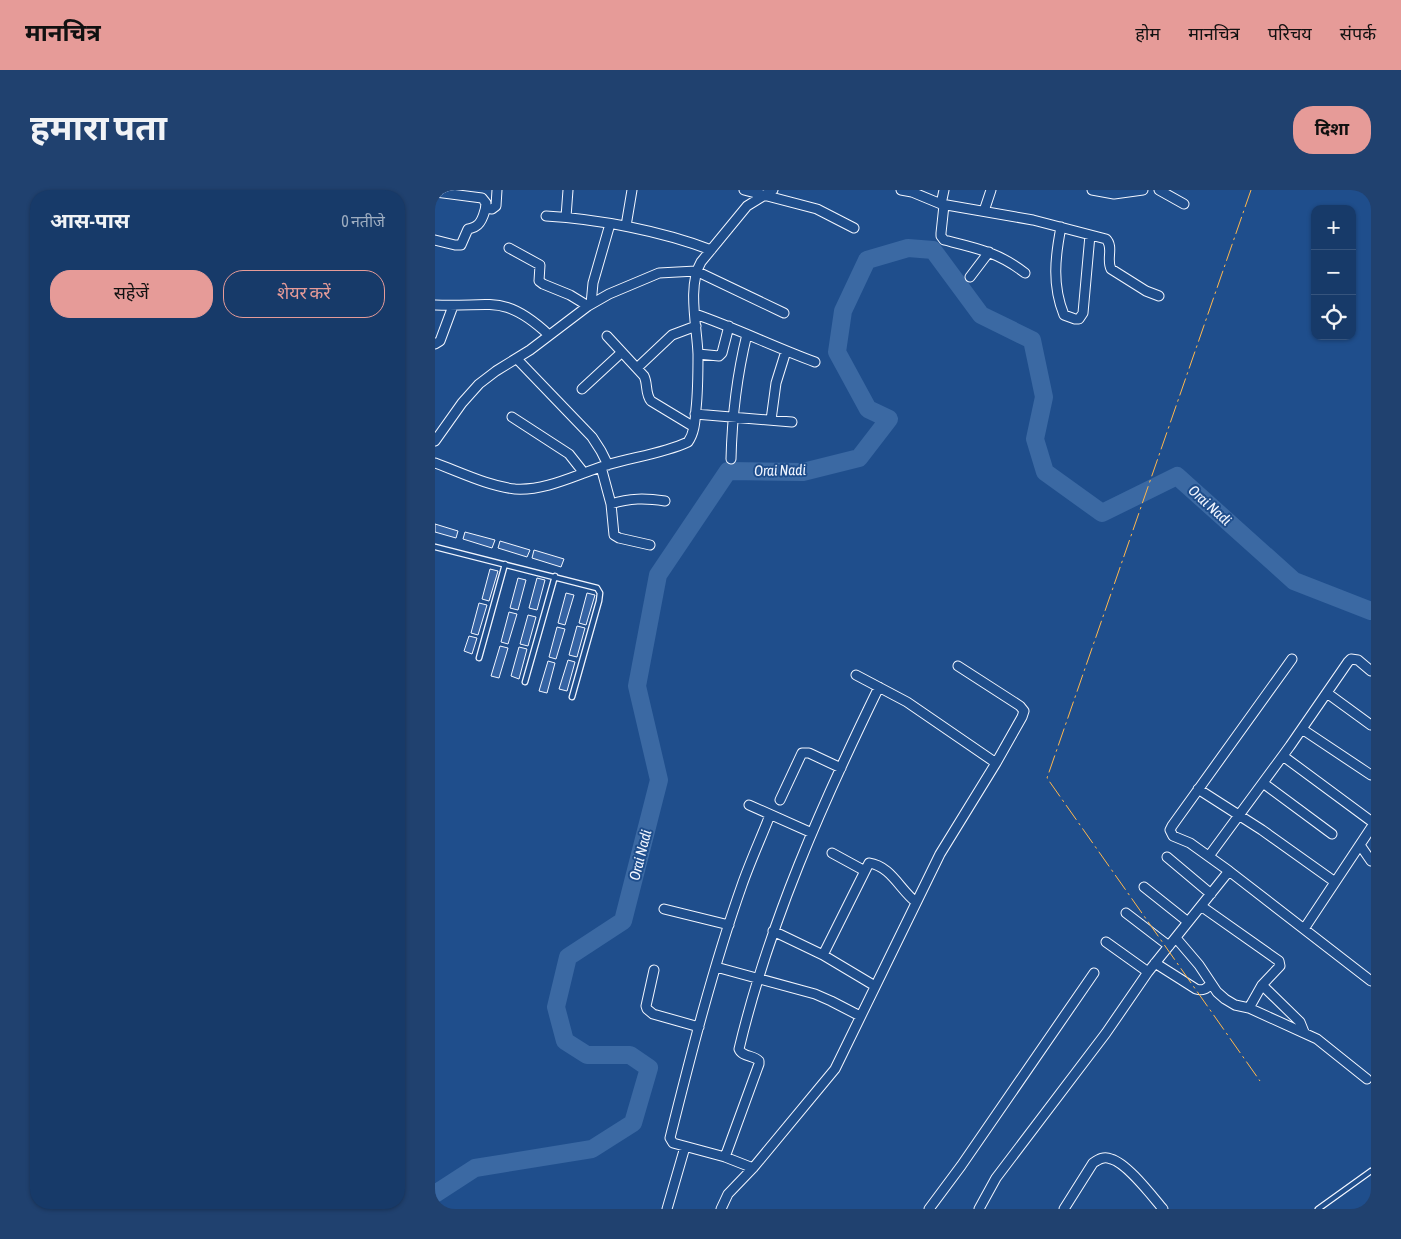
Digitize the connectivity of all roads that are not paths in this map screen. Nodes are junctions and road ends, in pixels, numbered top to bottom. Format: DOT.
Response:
graph roads {
  1 [pos="497,190"];
  2 [pos="568,190"];
  3 [pos="632,190"];
  4 [pos="744,190"];
  5 [pos="901,190"];
  6 [pos="944,190"];
  7 [pos="991,190"];
  8 [pos="1092,190"];
  9 [pos="1143,190"];
  10 [pos="1159,190"];
  11 [pos="435,192"];
  12 [pos="769,193"];
  13 [pos="1184,204"];
  14 [pos="943,205"];
  15 [pos="486,208"];
  16 [pos="984,211"];
  17 [pos="546,216"];
  18 [pos="566,217"];
  19 [pos="611,224"];
  20 [pos="626,226"];
  21 [pos="1061,227"];
  22 [pos="854,228"];
  23 [pos="1090,235"];
  24 [pos="435,240"];
  25 [pos="509,248"];
  26 [pos="711,250"];
  27 [pos="989,252"];
  28 [pos="696,271"];
  29 [pos="1025,273"];
  30 [pos="971,277"];
  31 [pos="1159,296"];
  32 [pos="435,305"];
  33 [pos="589,305"];
  34 [pos="453,306"];
  35 [pos="784,313"];
  36 [pos="695,314"];
  37 [pos="696,326"];
  38 [pos="729,326"];
  39 [pos="747,334"];
  40 [pos="549,335"];
  41 [pos="607,336"];
  42 [pos="435,344"];
  43 [pos="786,351"];
  44 [pos="621,353"];
  45 [pos="698,354"];
  46 [pos="517,359"];
  47 [pos="815,362"];
  48 [pos="637,368"];
  49 [pos="581,389"];
  50 [pos="695,414"];
  51 [pos="732,416"];
  52 [pos="512,417"];
  53 [pos="771,420"];
  54 [pos="792,422"];
  55 [pos="694,427"];
  56 [pos="435,441"];
  57 [pos="731,459"];
  58 [pos="435,463"];
  59 [pos="604,466"];
  60 [pos="584,473"];
  61 [pos="665,501"];
  62 [pos="611,504"];
  63 [pos="650,545"];
  64 [pos="435,547"];
  65 [pos="505,564"];
  66 [pos="555,576"];
  67 [pos="479,658"];
  68 [pos="1292,660"];
  69 [pos="958,666"];
  70 [pos="1371,671"];
  71 [pos="855,675"];
  72 [pos="525,682"];
  73 [pos="879,686"];
  74 [pos="1327,693"];
  75 [pos="572,697"];
  76 [pos="1371,725"];
  77 [pos="1302,729"];
  78 [pos="1283,756"];
  79 [pos="996,763"];
  80 [pos="841,768"];
  81 [pos="1371,775"];
  82 [pos="1263,783"];
  83 [pos="1198,789"];
  84 [pos="780,800"];
  85 [pos="749,805"];
  86 [pos="770,815"];
  87 [pos="1239,815"];
  88 [pos="1371,821"];
  89 [pos="1371,828"];
  90 [pos="812,833"];
  91 [pos="1332,834"];
  92 [pos="1359,845"];
  93 [pos="832,853"];
  94 [pos="1209,856"];
  95 [pos="1167,857"];
  96 [pos="1371,861"];
  97 [pos="865,871"];
  98 [pos="1229,871"];
  99 [pos="1335,882"];
  100 [pos="1144,887"];
  101 [pos="1211,894"];
  102 [pos="916,902"];
  103 [pos="1201,906"];
  104 [pos="664,909"];
  105 [pos="1126,913"];
  106 [pos="1188,922"];
  107 [pos="729,925"];
  108 [pos="1304,929"];
  109 [pos="773,931"];
  110 [pos="1176,938"];
  111 [pos="1106,942"];
  112 [pos="1169,946"];
  113 [pos="823,955"];
  114 [pos="1155,963"];
  115 [pos="716,967"];
  116 [pos="654,970"];
  117 [pos="1148,972"];
  118 [pos="1094,973"];
  119 [pos="757,977"];
  120 [pos="1371,981"];
  121 [pos="1211,984"];
  122 [pos="1262,985"];
  123 [pos="875,986"];
  124 [pos="1249,1008"];
  125 [pos="860,1016"];
  126 [pos="699,1027"];
  127 [pos="1304,1032"];
  128 [pos="1367,1079"];
  129 [pos="685,1147"];
  130 [pos="725,1157"];
  131 [pos="753,1168"];
  132 [pos="1371,1171"];
  133 [pos="667,1209"];
  134 [pos="721,1209"];
  135 [pos="929,1209"];
  136 [pos="979,1209"];
  137 [pos="1064,1209"];
  138 [pos="1163,1209"];
  139 [pos="1318,1209"];
  1 -- 15 [label="street"];
  2 -- 18 [label="street"];
  3 -- 20 [label="street"];
  4 -- 12 [label="street"];
  5 -- 14 [label="street"];
  6 -- 14 [label="street"];
  7 -- 16 [label="street"];
  8 -- 9 [label="street"];
  10 -- 13 [label="street"];
  11 -- 15 [label="street"];
  12 -- 22 [label="street"];
  12 -- 26 [label="street"];
  14 -- 16 [label="street"];
  14 -- 27 [label="street"];
  15 -- 24 [label="street"];
  16 -- 21 [label="street"];
  17 -- 18 [label="street"];
  18 -- 19 [label="street"];
  19 -- 20 [label="street"];
  19 -- 33 [label="street"];
  20 -- 26 [label="street"];
  21 -- 23 [label="street"];
  21 -- 23 [label="street"];
  23 -- 31 [label="street"];
  25 -- 33 [label="street"];
  26 -- 28 [label="street"];
  27 -- 29 [label="street"];
  27 -- 30 [label="street"];
  28 -- 33 [label="street"];
  28 -- 35 [label="street"];
  28 -- 36 [label="street"];
  32 -- 34 [label="street"];
  33 -- 40 [label="street"];
  34 -- 40 [label="street"];
  34 -- 42 [label="street"];
  36 -- 37 [label="street"];
  36 -- 38 [label="street"];
  37 -- 45 [label="street"];
  37 -- 48 [label="street"];
  38 -- 39 [label="street"];
  38 -- 45 [label="street"];
  39 -- 43 [label="street"];
  39 -- 51 [label="street"];
  40 -- 46 [label="street"];
  41 -- 44 [label="street"];
  43 -- 47 [label="street"];
  43 -- 53 [label="street"];
  44 -- 48 [label="street"];
  44 -- 49 [label="street"];
  45 -- 50 [label="street"];
  46 -- 56 [label="street"];
  46 -- 59 [label="street"];
  48 -- 55 [label="street"];
  50 -- 51 [label="street"];
  50 -- 55 [label="street"];
  51 -- 53 [label="street"];
  51 -- 57 [label="street"];
  52 -- 60 [label="street"];
  53 -- 54 [label="street"];
  55 -- 59 [label="street"];
  58 -- 60 [label="street"];
  59 -- 60 [label="street"];
  59 -- 62 [label="street"];
  61 -- 62 [label="street"];
  62 -- 63 [label="street"];
  64 -- 65 [label="lane"];
  65 -- 66 [label="lane"];
  65 -- 67 [label="lane"];
  66 -- 72 [label="lane"];
  66 -- 75 [label="lane"];
  68 -- 83 [label="street"];
  69 -- 79 [label="street"];
  70 -- 74 [label="street"];
  71 -- 73 [label="street"];
  73 -- 79 [label="street"];
  73 -- 80 [label="street"];
  74 -- 76 [label="street"];
  74 -- 77 [label="street"];
  77 -- 78 [label="street"];
  77 -- 81 [label="street"];
  78 -- 82 [label="street"];
  78 -- 88 [label="street"];
  79 -- 102 [label="street"];
  80 -- 84 [label="street"];
  80 -- 90 [label="street"];
  82 -- 87 [label="street"];
  82 -- 91 [label="street"];
  83 -- 87 [label="street"];
  83 -- 94 [label="street"];
  85 -- 86 [label="street"];
  86 -- 90 [label="street"];
  86 -- 107 [label="street"];
  87 -- 94 [label="street"];
  87 -- 99 [label="street"];
  89 -- 92 [label="street"];
  90 -- 109 [label="street"];
  92 -- 96 [label="street"];
  92 -- 99 [label="street"];
  93 -- 97 [label="street"];
  94 -- 98 [label="street"];
  95 -- 101 [label="street"];
  97 -- 102 [label="street"];
  97 -- 113 [label="street"];
  98 -- 101 [label="street"];
  98 -- 108 [label="street"];
  99 -- 108 [label="street"];
  100 -- 106 [label="street"];
  101 -- 103 [label="street"];
  102 -- 123 [label="street"];
  103 -- 106 [label="street"];
  103 -- 122 [label="street"];
  104 -- 107 [label="street"];
  105 -- 112 [label="street"];
  106 -- 110 [label="street"];
  107 -- 115 [label="street"];
  108 -- 120 [label="street"];
  109 -- 113 [label="street"];
  109 -- 119 [label="street"];
  110 -- 112 [label="street"];
  110 -- 121 [label="street"];
  111 -- 117 [label="street"];
  112 -- 114 [label="street"];
  113 -- 123 [label="street"];
  114 -- 117 [label="street"];
  114 -- 121 [label="street"];
  115 -- 119 [label="street"];
  115 -- 126 [label="street"];
  116 -- 126 [label="street"];
  117 -- 136 [label="street"];
  118 -- 135 [label="street"];
  119 -- 125 [label="street"];
  119 -- 130 [label="street"];
  121 -- 124 [label="street"];
  122 -- 124 [label="street"];
  122 -- 127 [label="street"];
  123 -- 125 [label="street"];
  124 -- 127 [label="street"];
  125 -- 131 [label="street"];
  126 -- 129 [label="street"];
  127 -- 128 [label="street"];
  129 -- 130 [label="street"];
  129 -- 133 [label="street"];
  130 -- 131 [label="street"];
  131 -- 134 [label="street"];
  132 -- 139 [label="lane"];
  137 -- 138 [label="street"];
}
